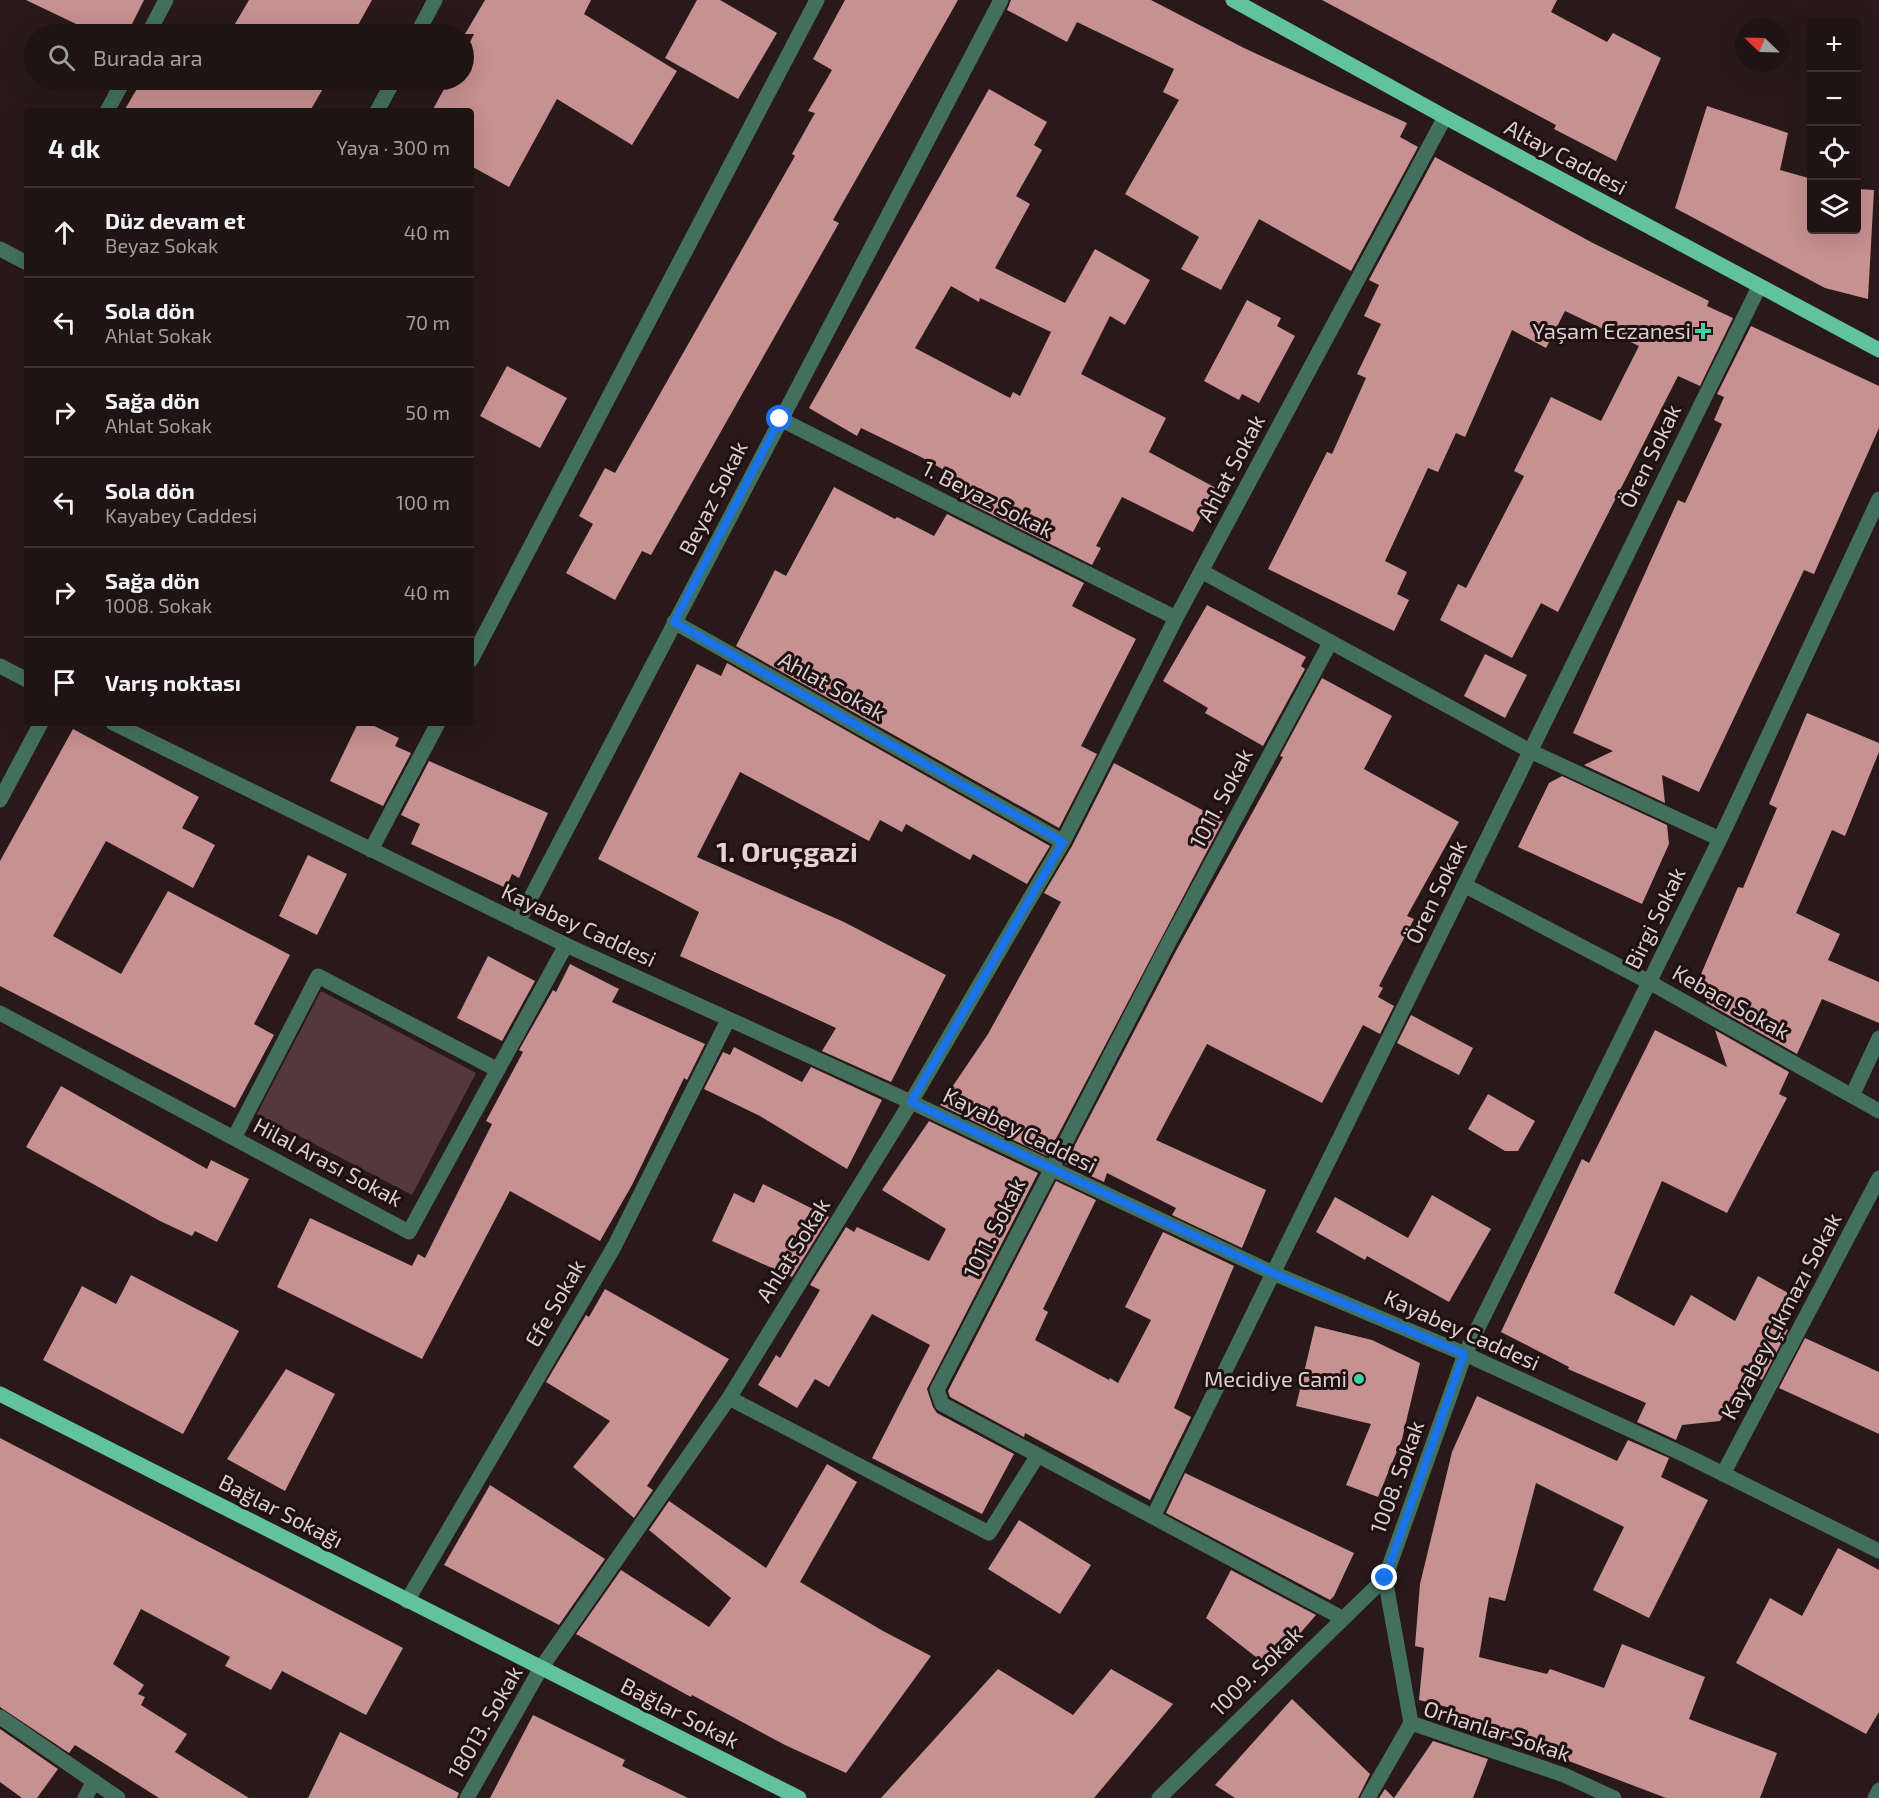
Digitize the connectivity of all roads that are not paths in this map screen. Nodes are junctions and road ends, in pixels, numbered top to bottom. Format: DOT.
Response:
graph roads {
  1 [pos="166,0"];
  2 [pos="435,0"];
  3 [pos="817,0"];
  4 [pos="1001,0"];
  5 [pos="1233,0"];
  6 [pos="153,24"];
  7 [pos="422,24"];
  8 [pos="119,90"];
  9 [pos="389,90"];
  10 [pos="109,108"];
  11 [pos="379,108"];
  12 [pos="1445,117"];
  13 [pos="0,249"];
  14 [pos="24,261"];
  15 [pos="1759,287"];
  16 [pos="1879,350"];
  17 [pos="780,419"];
  18 [pos="1879,499"];
  19 [pos="1201,571"];
  20 [pos="1176,618"];
  21 [pos="674,622"];
  22 [pos="1330,643"];
  23 [pos="474,654"];
  24 [pos="0,666"];
  25 [pos="24,678"];
  26 [pos="39,726"];
  27 [pos="119,726"];
  28 [pos="436,726"];
  29 [pos="1530,752"];
  30 [pos="0,800"];
  31 [pos="1720,839"];
  32 [pos="1063,842"];
  33 [pos="371,850"];
  34 [pos="1464,885"];
  35 [pos="518,922"];
  36 [pos="566,945"];
  37 [pos="1649,982"];
  38 [pos="0,1013"];
  39 [pos="728,1020"];
  40 [pos="1879,1038"];
  41 [pos="498,1070"];
  42 [pos="1852,1096"];
  43 [pos="911,1102"];
  44 [pos="1879,1111"];
  45 [pos="234,1138"];
  46 [pos="1049,1170"];
  47 [pos="1879,1178"];
  48 [pos="1273,1273"];
  49 [pos="1464,1354"];
  50 [pos="0,1394"];
  51 [pos="729,1398"];
  52 [pos="1038,1455"];
  53 [pos="1723,1474"];
  54 [pos="1153,1517"];
  55 [pos="1879,1551"];
  56 [pos="1385,1578"];
  57 [pos="406,1600"];
  58 [pos="1342,1618"];
  59 [pos="541,1668"];
  60 [pos="0,1717"];
  61 [pos="1412,1723"];
  62 [pos="94,1781"];
  63 [pos="1879,1790"];
  64 [pos="791,1796"];
  65 [pos="84,1798"];
  66 [pos="118,1798"];
  67 [pos="467,1798"];
  68 [pos="1159,1798"];
  69 [pos="1368,1798"];
  70 [pos="1614,1798"];
  71 [pos="1875,1798"];
  1 -- 6 [label="street"];
  2 -- 7 [label="street"];
  3 -- 23 [label="street"];
  4 -- 17 [label="street, Beyaz Sokak"];
  5 -- 12 [label="main road, Altay Caddesi"];
  8 -- 10 [label="street"];
  9 -- 11 [label="street"];
  12 -- 15 [label="main road, Altay Caddesi"];
  12 -- 19 [label="street, Ahlat Sokak"];
  13 -- 14 [label="street"];
  15 -- 16 [label="main road, Altay Caddesi"];
  15 -- 29 [label="street, Ören Sokak"];
  17 -- 20 [label="street, 1. Beyaz Sokak"];
  17 -- 21 [label="street, Beyaz Sokak"];
  18 -- 31 [label="street, Birgi Sokak"];
  19 -- 20 [label="street, Ahlat Sokak"];
  19 -- 22 [label="street"];
  20 -- 32 [label="street, Ahlat Sokak"];
  21 -- 32 [label="street, Ahlat Sokak"];
  21 -- 35 [label="street, Beyaz Sokak"];
  22 -- 29 [label="street"];
  22 -- 46 [label="street, 1011. Sokak"];
  24 -- 25 [label="street"];
  26 -- 30 [label="street"];
  27 -- 33 [label="street, Kayabey Caddesi"];
  28 -- 33 [label="street"];
  29 -- 31 [label="street"];
  29 -- 34 [label="street, Ören Sokak"];
  31 -- 37 [label="street, Birgi Sokak"];
  32 -- 43 [label="street, Ahlat Sokak"];
  33 -- 35 [label="street, Kayabey Caddesi"];
  34 -- 37 [label="street, Kebacı Sokak"];
  34 -- 48 [label="street, Ören Sokak"];
  35 -- 36 [label="street, Kayabey Caddesi"];
  36 -- 39 [label="street, Kayabey Caddesi"];
  36 -- 41 [label="street, Hilal Arası Sokak"];
  37 -- 42 [label="street, Kebacı Sokak"];
  37 -- 49 [label="street, Birgi Sokak"];
  38 -- 45 [label="street, Hilal Arası Sokak"];
  39 -- 43 [label="street, Kayabey Caddesi"];
  39 -- 57 [label="street, Efe Sokak"];
  40 -- 42 [label="street"];
  41 -- 45 [label="street, Hilal Arası Sokak"];
  41 -- 45 [label="street"];
  42 -- 44 [label="street, Kebacı Sokak"];
  43 -- 46 [label="street, Kayabey Caddesi"];
  43 -- 51 [label="street, Ahlat Sokak"];
  46 -- 48 [label="street, Kayabey Caddesi"];
  46 -- 52 [label="street, 1011. Sokak"];
  47 -- 53 [label="street, Kayabey Çıkmazı Sokak"];
  48 -- 49 [label="street, Kayabey Caddesi"];
  48 -- 54 [label="street, Ören Sokak"];
  49 -- 53 [label="street, Kayabey Caddesi"];
  49 -- 56 [label="street, 1008. Sokak"];
  50 -- 57 [label="main road, Bağlar Sokağı"];
  51 -- 52 [label="street"];
  51 -- 59 [label="street, Ahlat Sokak"];
  52 -- 54 [label="street, 1011. Sokak"];
  53 -- 55 [label="street, Kayabey Caddesi"];
  54 -- 58 [label="street, 1011. Sokak"];
  56 -- 58 [label="street, 1009. Sokak"];
  56 -- 61 [label="street, 1008. Sokak"];
  57 -- 59 [label="main road, Bağlar Sokağı"];
  58 -- 68 [label="street, 1009. Sokak"];
  59 -- 64 [label="main road, Bağlar Sokak"];
  59 -- 67 [label="street, 18013. Sokak"];
  60 -- 62 [label="street"];
  61 -- 69 [label="street, Orhanlar Sokak"];
  61 -- 70 [label="street, Orhanlar Sokak"];
  62 -- 65 [label="street"];
  62 -- 66 [label="street"];
  63 -- 71 [label="street"];
}
